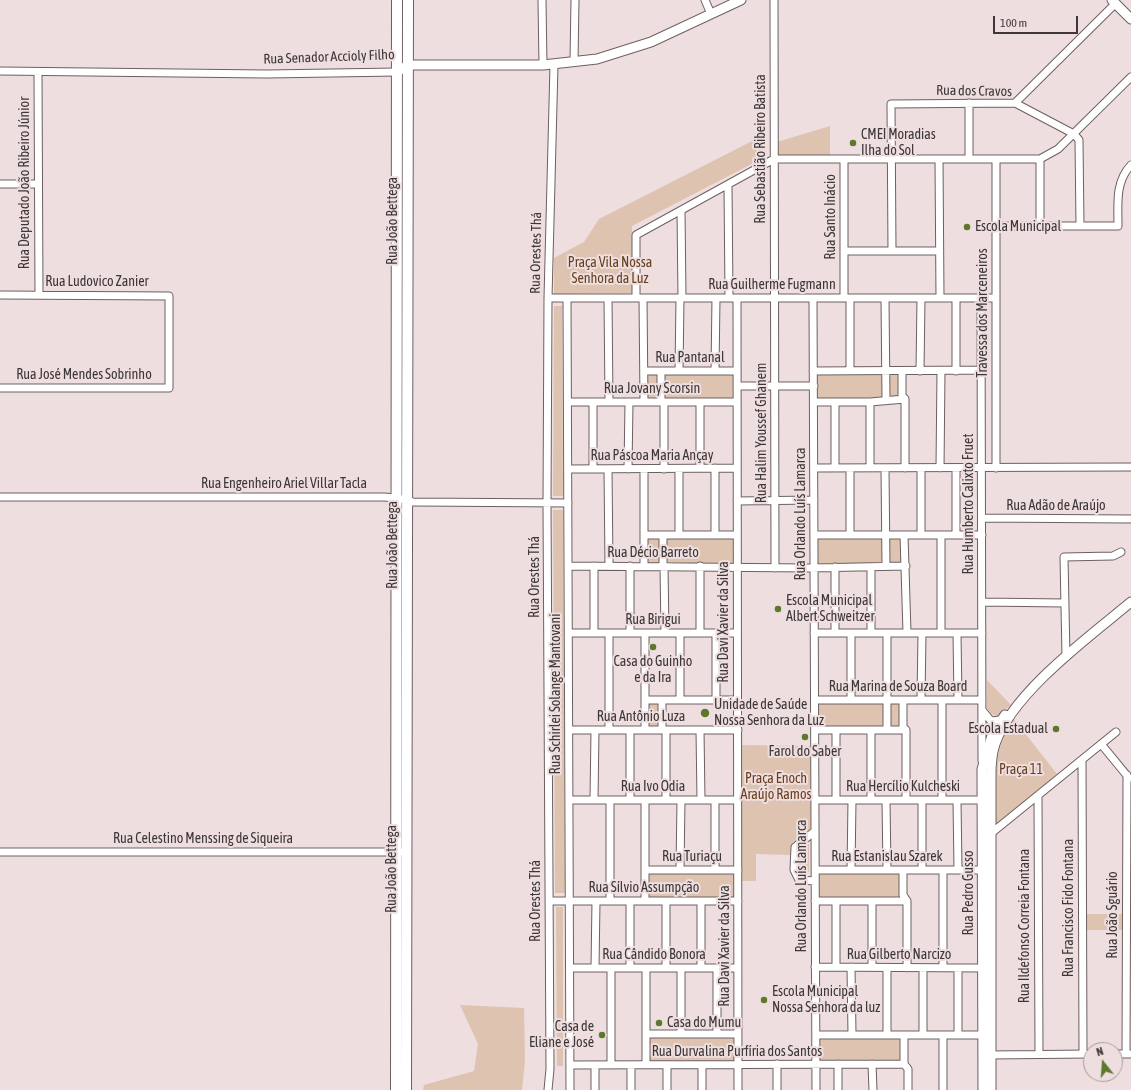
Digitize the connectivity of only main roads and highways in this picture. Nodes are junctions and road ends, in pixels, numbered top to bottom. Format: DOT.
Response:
graph roads {
  1 [pos="397,0"];
  2 [pos="408,0"];
  3 [pos="741,0"];
  4 [pos="1113,2"];
  5 [pos="1131,20"];
  6 [pos="408,65"];
  7 [pos="397,72"];
  8 [pos="402,270"];
  9 [pos="402,283"];
  10 [pos="1131,602"];
  11 [pos="402,678"];
  12 [pos="1016,707"];
  13 [pos="987,800"];
  14 [pos="987,835"];
  15 [pos="401,852"];
  16 [pos="987,1035"];
  17 [pos="987,1054"];
  18 [pos="396,1090"];
  19 [pos="406,1090"];
  20 [pos="983,1090"];
  21 [pos="991,1090"];
  1 -- 7 [label="main road, Rua João Bettega"];
  2 -- 6 [label="main road, Rua João Bettega"];
  3 -- 6 [label="main road, Rua Senador Accioly Filho"];
  4 -- 5 [label="main road"];
  6 -- 7 [label="main road, Rua Senador Accioly Filho"];
  6 -- 8 [label="main road, Rua João Bettega"];
  7 -- 8 [label="main road, Rua João Bettega"];
  8 -- 9 [label="main road, Rua João Bettega"];
  9 -- 11 [label="main road, Rua João Bettega"];
  9 -- 11 [label="main road, Rua João Bettega"];
  10 -- 12 [label="main road, Rua Pedro Gusso"];
  11 -- 15 [label="main road, Rua João Bettega"];
  12 -- 13 [label="main road, Rua Pedro Gusso"];
  12 -- 13 [label="main road, Rua Pedro Gusso"];
  13 -- 14 [label="main road, Rua Pedro Gusso"];
  14 -- 16 [label="main road, Rua Pedro Gusso"];
  14 -- 16 [label="main road, Rua Pedro Gusso"];
  15 -- 18 [label="main road, Rua João Bettega"];
  15 -- 19 [label="main road, Rua João Bettega"];
  16 -- 17 [label="main road, Rua Pedro Gusso"];
  17 -- 20 [label="main road, Rua Pedro Gusso"];
  17 -- 21 [label="main road, Rua Pedro Gusso"];
}
